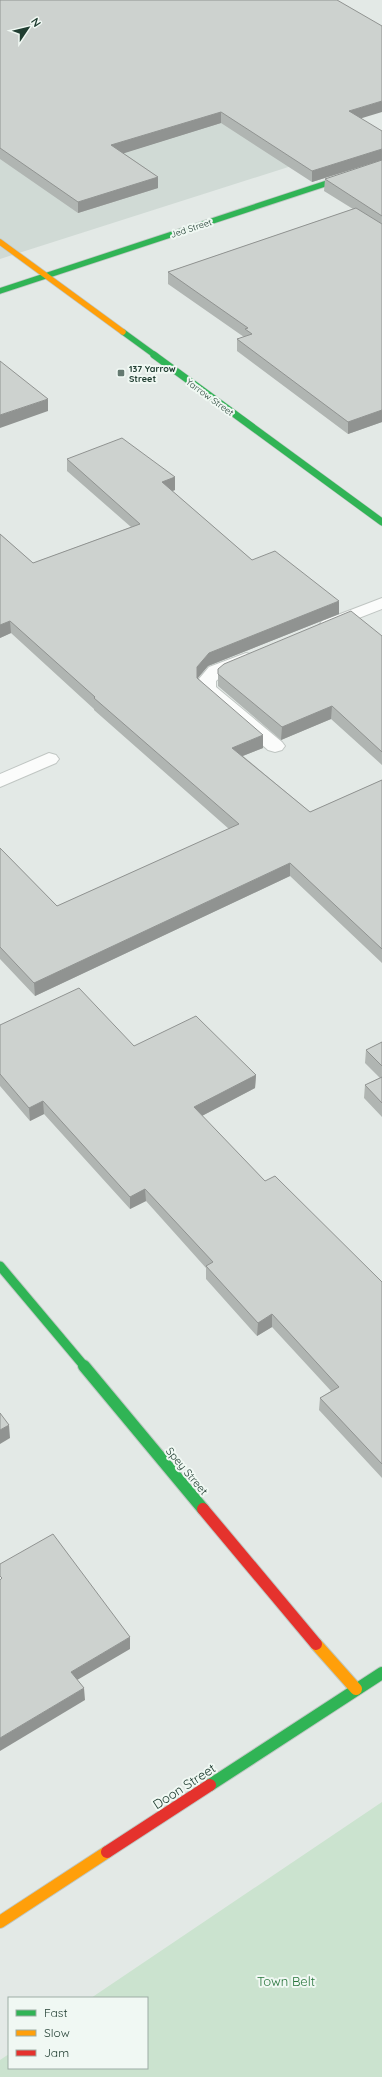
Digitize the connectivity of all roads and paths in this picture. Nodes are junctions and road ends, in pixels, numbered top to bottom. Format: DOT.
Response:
graph roads {
  1 [pos="382,165"];
  2 [pos="0,242"];
  3 [pos="45,276"];
  4 [pos="0,291"];
  5 [pos="382,522"];
  6 [pos="382,603"];
  7 [pos="310,632"];
  8 [pos="259,653"];
  9 [pos="275,746"];
  10 [pos="49,760"];
  11 [pos="0,781"];
  12 [pos="0,1266"];
  13 [pos="382,1673"];
  14 [pos="356,1690"];
  15 [pos="0,1922"];
  1 -- 3 [label="street, Jed Street"];
  2 -- 3 [label="street, Yarrow Street"];
  3 -- 4 [label="street, Jed Street"];
  3 -- 5 [label="street, Yarrow Street"];
  6 -- 7 [label="lane"];
  8 -- 9 [label="lane"];
  10 -- 11 [label="lane"];
  12 -- 14 [label="street, Spey Street"];
  13 -- 14 [label="street, Doon Street"];
  14 -- 15 [label="street, Doon Street"];
}
